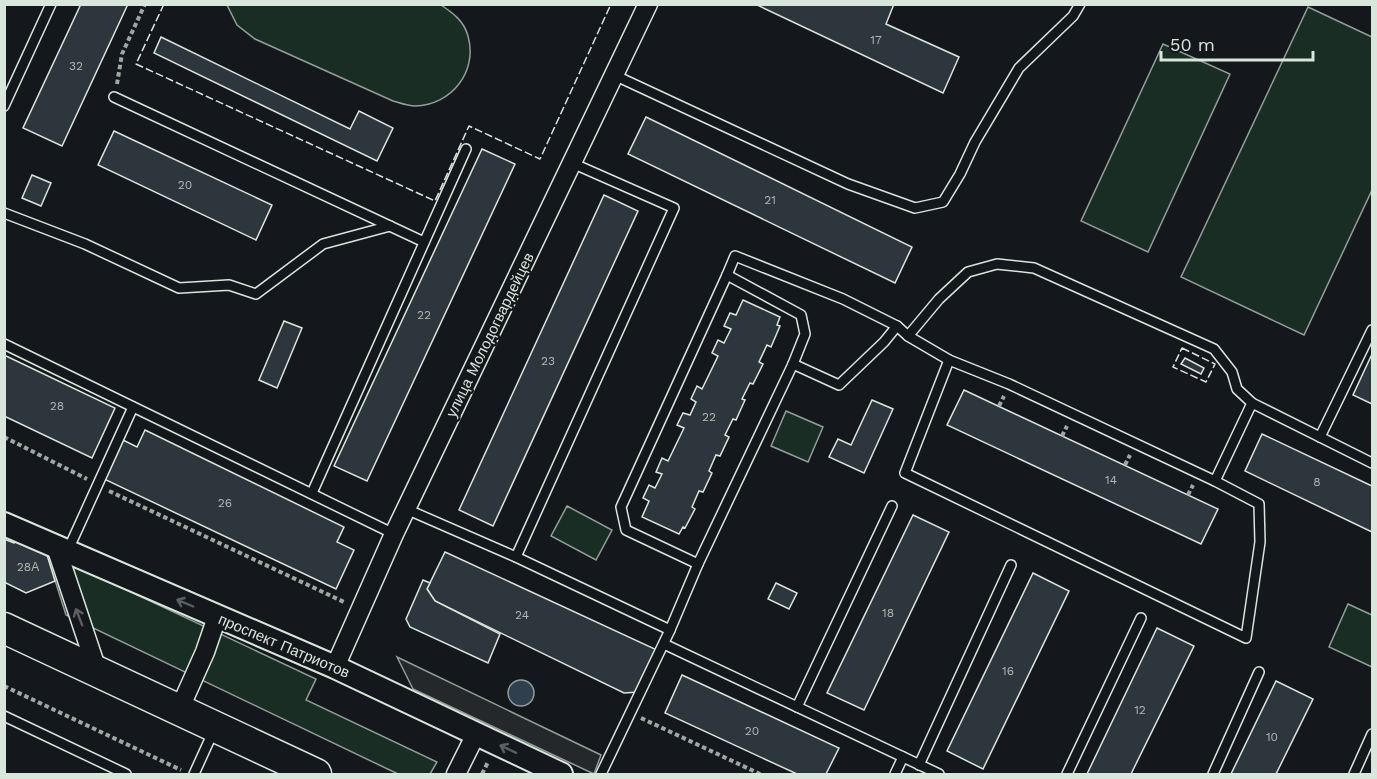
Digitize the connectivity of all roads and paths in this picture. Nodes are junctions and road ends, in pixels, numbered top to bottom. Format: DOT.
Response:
graph roads {
  1 [pos="51,4"];
  2 [pos="144,4"];
  3 [pos="648,4"];
  4 [pos="1080,4"];
  5 [pos="614,75"];
  6 [pos="114,97"];
  7 [pos="4,106"];
  8 [pos="466,149"];
  9 [pos="572,163"];
  10 [pos="4,213"];
  11 [pos="390,226"];
  12 [pos="424,242"];
  13 [pos="727,275"];
  14 [pos="897,326"];
  15 [pos="1372,330"];
  16 [pos="908,336"];
  17 [pos="4,344"];
  18 [pos="949,360"];
  19 [pos="793,364"];
  20 [pos="1252,403"];
  21 [pos="133,407"];
  22 [pos="4,437"];
  23 [pos="1320,437"];
  24 [pos="1372,463"];
  25 [pos="1215,481"];
  26 [pos="98,485"];
  27 [pos="312,493"];
  28 [pos="892,506"];
  29 [pos="406,509"];
  30 [pos="4,524"];
  31 [pos="394,534"];
  32 [pos="62,550"];
  33 [pos="516,557"];
  34 [pos="698,564"];
  35 [pos="1011,565"];
  36 [pos="361,610"];
  37 [pos="217,617"];
  38 [pos="1141,618"];
  39 [pos="4,628"];
  40 [pos="670,630"];
  41 [pos="664,644"];
  42 [pos="335,667"];
  43 [pos="1259,672"];
  44 [pos="99,673"];
  45 [pos="4,686"];
  46 [pos="797,707"];
  47 [pos="179,710"];
  48 [pos="630,713"];
  49 [pos="4,716"];
  50 [pos="216,727"];
  51 [pos="476,734"];
  52 [pos="1372,734"];
  53 [pos="903,757"];
  54 [pos="919,765"];
  55 [pos="126,774"];
  56 [pos="192,774"];
  57 [pos="316,774"];
  58 [pos="456,774"];
  59 [pos="561,774"];
  60 [pos="601,774"];
  61 [pos="760,774"];
  62 [pos="896,774"];
  63 [pos="939,774"];
  64 [pos="1067,774"];
  65 [pos="1212,774"];
  66 [pos="1354,774"];
  1 -- 7 [label="lane"];
  2 -- 6 [label="path"];
  3 -- 5 [label="street, улица Молодогвардейцев"];
  4 -- 5 [label="lane"];
  5 -- 9 [label="street, улица Молодогвардейцев"];
  6 -- 11 [label="lane"];
  8 -- 12 [label="lane"];
  9 -- 29 [label="street, улица Молодогвардейцев"];
  9 -- 33 [label="lane"];
  10 -- 11 [label="lane"];
  11 -- 12 [label="lane"];
  12 -- 27 [label="lane"];
  13 -- 14 [label="lane"];
  13 -- 19 [label="lane"];
  13 -- 34 [label="lane"];
  14 -- 16 [label="lane"];
  14 -- 19 [label="lane"];
  15 -- 23 [label="lane"];
  16 -- 18 [label="lane"];
  16 -- 20 [label="lane"];
  17 -- 21 [label="lane"];
  18 -- 25 [label="lane"];
  18 -- 25 [label="lane"];
  19 -- 34 [label="lane"];
  20 -- 23 [label="lane"];
  20 -- 25 [label="lane"];
  21 -- 26 [label="lane"];
  21 -- 27 [label="lane"];
  22 -- 26 [label="path"];
  23 -- 24 [label="lane"];
  26 -- 32 [label="lane"];
  26 -- 36 [label="path"];
  27 -- 31 [label="lane"];
  28 -- 46 [label="lane"];
  29 -- 31 [label="street, улица Молодогвардейцев"];
  29 -- 33 [label="lane"];
  30 -- 32 [label="street, проспект Патриотов"];
  31 -- 36 [label="street, улица Молодогвардейцев"];
  37 -- 32 [label="street, проспект Патриотов, one-way"];
  44 -- 32 [label="street, one-way"];
  33 -- 40 [label="lane"];
  34 -- 40 [label="lane"];
  35 -- 54 [label="lane"];
  36 -- 42 [label="street, улица Молодогвардейцев"];
  37 -- 42 [label="street, проспект Патриотов"];
  37 -- 47 [label="street"];
  38 -- 64 [label="lane"];
  39 -- 44 [label="highway"];
  40 -- 41 [label="lane"];
  41 -- 46 [label="lane"];
  41 -- 48 [label="lane"];
  42 -- 51 [label="street, проспект Патриотов"];
  43 -- 65 [label="lane"];
  44 -- 47 [label="highway"];
  45 -- 56 [label="path"];
  46 -- 53 [label="lane"];
  47 -- 50 [label="highway"];
  48 -- 60 [label="lane"];
  48 -- 61 [label="path"];
  49 -- 55 [label="lane"];
  50 -- 56 [label="lane"];
  50 -- 57 [label="highway"];
  51 -- 58 [label="street"];
  59 -- 51 [label="street, проспект Патриотов, one-way"];
  52 -- 66 [label="lane"];
  53 -- 54 [label="lane"];
  53 -- 62 [label="lane"];
  54 -- 63 [label="lane"];
}
